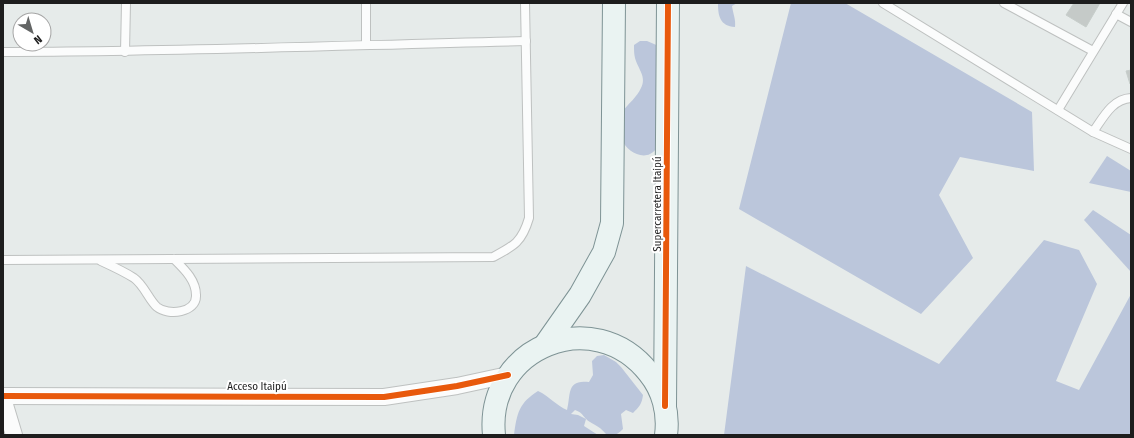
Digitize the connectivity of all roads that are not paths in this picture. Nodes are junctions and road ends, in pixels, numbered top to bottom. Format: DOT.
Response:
graph roads {
  1 [pos="126,3"];
  2 [pos="366,3"];
  3 [pos="525,3"];
  4 [pos="614,3"];
  5 [pos="668,3"];
  6 [pos="883,3"];
  7 [pos="1004,3"];
  8 [pos="1123,3"];
  9 [pos="1116,14"];
  10 [pos="1131,22"];
  11 [pos="526,41"];
  12 [pos="366,44"];
  13 [pos="3,52"];
  14 [pos="125,52"];
  15 [pos="1093,52"];
  16 [pos="1131,98"];
  17 [pos="1058,110"];
  18 [pos="1093,132"];
  19 [pos="1131,149"];
  20 [pos="174,259"];
  21 [pos="3,260"];
  22 [pos="96,260"];
  23 [pos="545,345"];
  24 [pos="508,375"];
  25 [pos="3,396"];
  26 [pos="3,402"];
  27 [pos="665,406"];
  28 [pos="14,435"];
  29 [pos="494,435"];
  30 [pos="666,435"];
  1 -- 14 [label="lane"];
  2 -- 12 [label="lane"];
  3 -- 11 [label="lane"];
  4 -- 23 [label="street, Supercarretera Itaipú"];
  5 -- 27 [label="street, Supercarretera Itaipú"];
  6 -- 17 [label="lane"];
  7 -- 15 [label="lane"];
  8 -- 9 [label="lane"];
  9 -- 10 [label="lane"];
  9 -- 15 [label="lane"];
  11 -- 12 [label="lane"];
  11 -- 20 [label="lane"];
  12 -- 14 [label="lane"];
  13 -- 14 [label="lane"];
  15 -- 17 [label="lane"];
  16 -- 18 [label="lane"];
  17 -- 18 [label="lane"];
  18 -- 19 [label="lane"];
  20 -- 22 [label="lane"];
  20 -- 22 [label="lane"];
  21 -- 22 [label="lane"];
  23 -- 24 [label="street, Supercarretera Itaipú"];
  23 -- 27 [label="street, Supercarretera Itaipú"];
  24 -- 25 [label="street, Acceso Itaipú"];
  24 -- 29 [label="street, Supercarretera Itaipú"];
  26 -- 28 [label="street"];
  27 -- 30 [label="street, Supercarretera Itaipú"];
}
